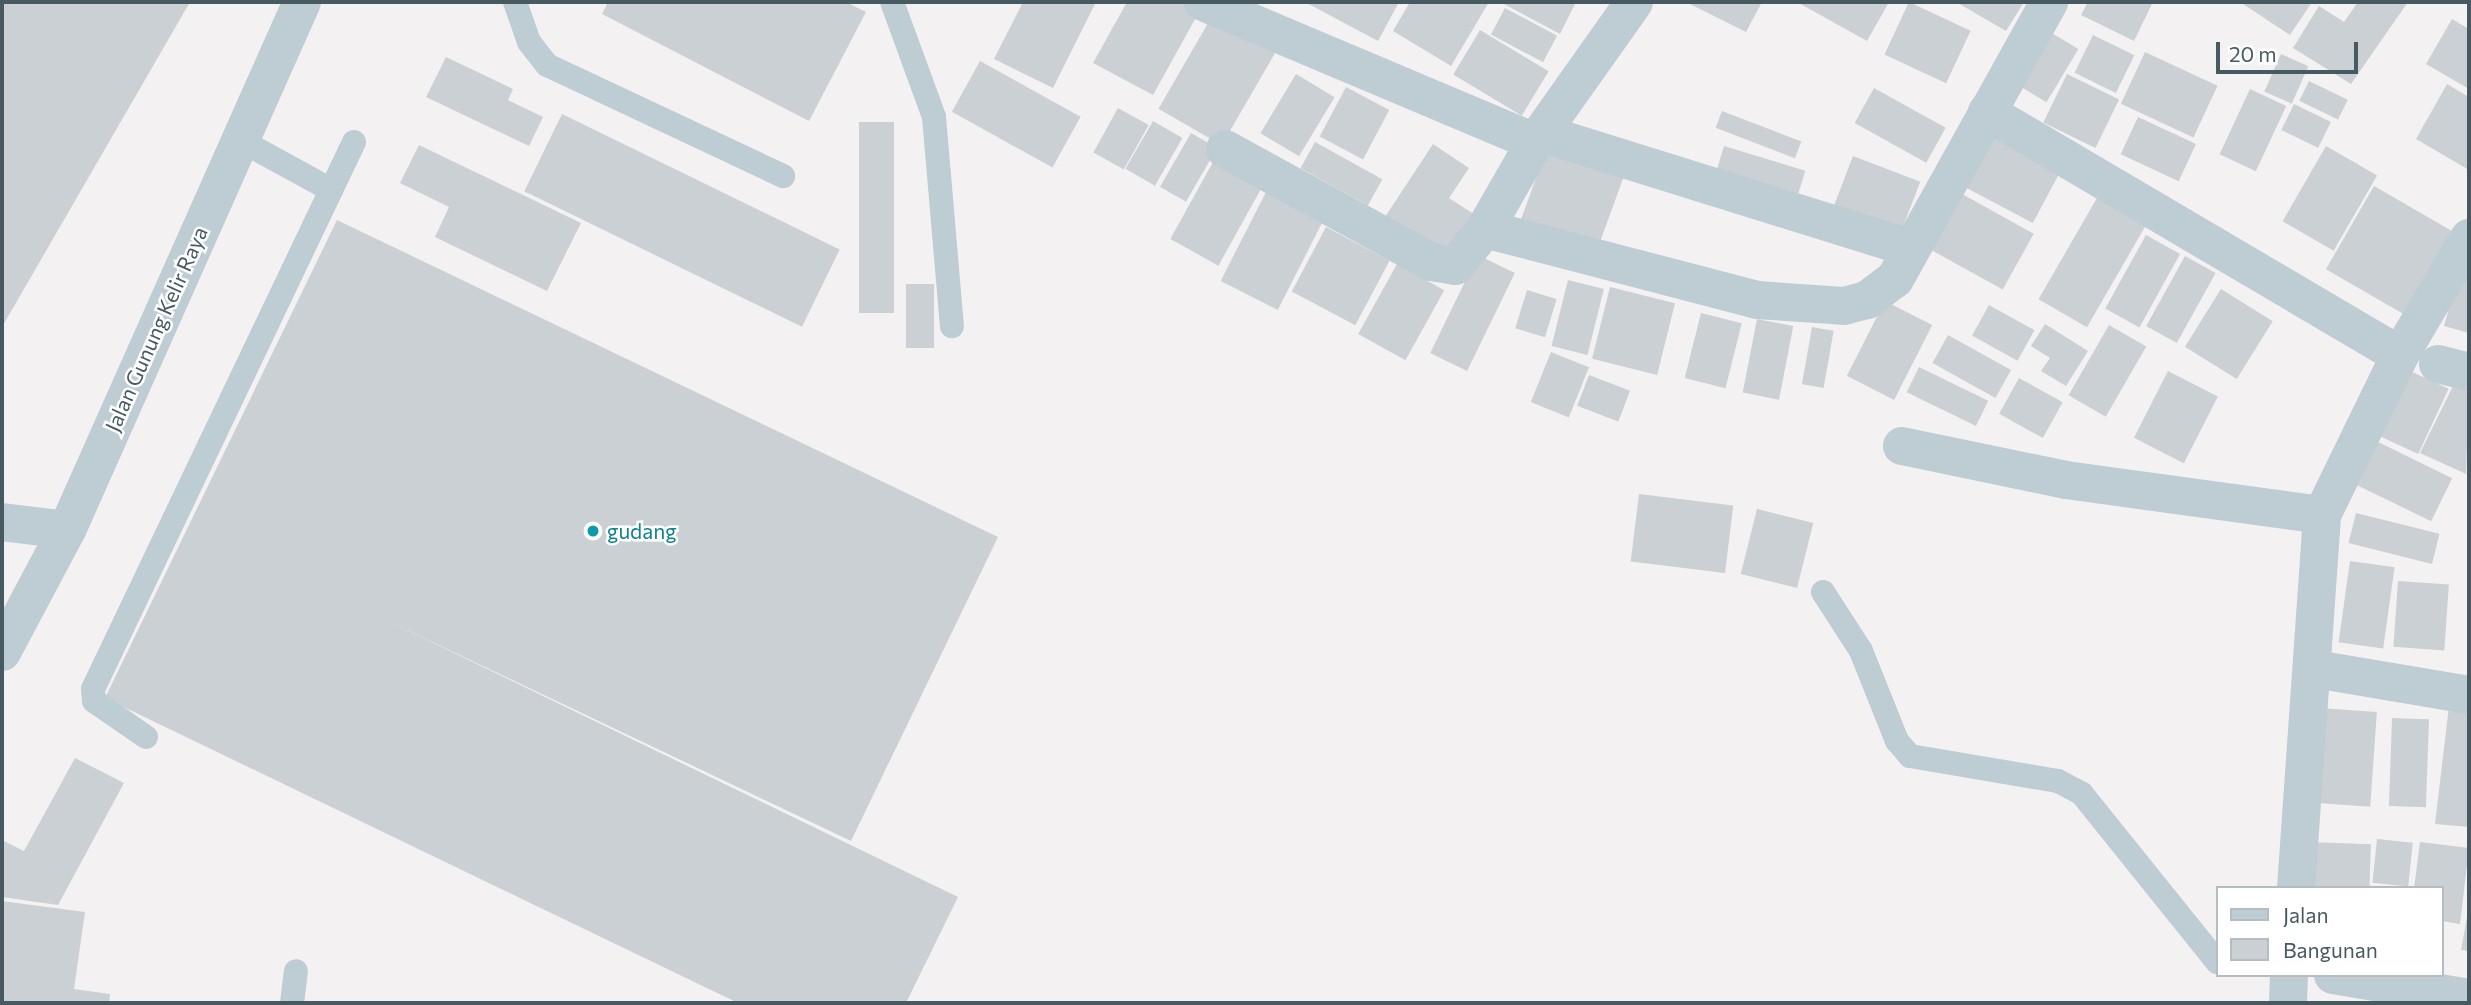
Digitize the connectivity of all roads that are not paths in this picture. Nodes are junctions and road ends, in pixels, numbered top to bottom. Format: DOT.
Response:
graph roads {
  1 [pos="302,2"];
  2 [pos="515,2"];
  3 [pos="892,2"];
  4 [pos="1203,2"];
  5 [pos="1634,2"];
  6 [pos="2049,2"];
  7 [pos="1987,112"];
  8 [pos="1540,138"];
  9 [pos="240,140"];
  10 [pos="354,142"];
  11 [pos="1225,149"];
  12 [pos="783,176"];
  13 [pos="331,190"];
  14 [pos="1485,229"];
  15 [pos="2469,238"];
  16 [pos="1911,247"];
  17 [pos="952,326"];
  18 [pos="2400,355"];
  19 [pos="1902,446"];
  20 [pos="2322,515"];
  21 [pos="2,522"];
  22 [pos="66,530"];
  23 [pos="1823,593"];
  24 [pos="2,652"];
  25 [pos="2315,668"];
  26 [pos="2469,695"];
  27 [pos="146,737"];
  28 [pos="2296,886"];
  29 [pos="2216,961"];
  30 [pos="296,971"];
  31 [pos="2289,977"];
  32 [pos="2345,977"];
  33 [pos="2469,998"];
  34 [pos="292,1003"];
  35 [pos="2288,1003"];
  1 -- 9 [label="street, Jalan Gunung Kelir Raya"];
  2 -- 12 [label="lane"];
  3 -- 17 [label="lane"];
  4 -- 8 [label="street"];
  5 -- 8 [label="street"];
  6 -- 7 [label="street"];
  7 -- 16 [label="street"];
  7 -- 18 [label="street"];
  8 -- 14 [label="street"];
  8 -- 16 [label="street"];
  9 -- 13 [label="lane"];
  9 -- 22 [label="street, Jalan Gunung Kelir Raya"];
  10 -- 13 [label="lane"];
  11 -- 14 [label="street"];
  13 -- 27 [label="lane"];
  14 -- 16 [label="street"];
  15 -- 18 [label="street"];
  18 -- 20 [label="street"];
  19 -- 20 [label="street"];
  20 -- 25 [label="street"];
  21 -- 22 [label="street"];
  22 -- 24 [label="street, Jalan Gunung Kelir Raya"];
  23 -- 29 [label="lane"];
  25 -- 26 [label="street"];
  25 -- 28 [label="street"];
  30 -- 34 [label="lane"];
  31 -- 35 [label="street"];
  32 -- 33 [label="street"];
}
